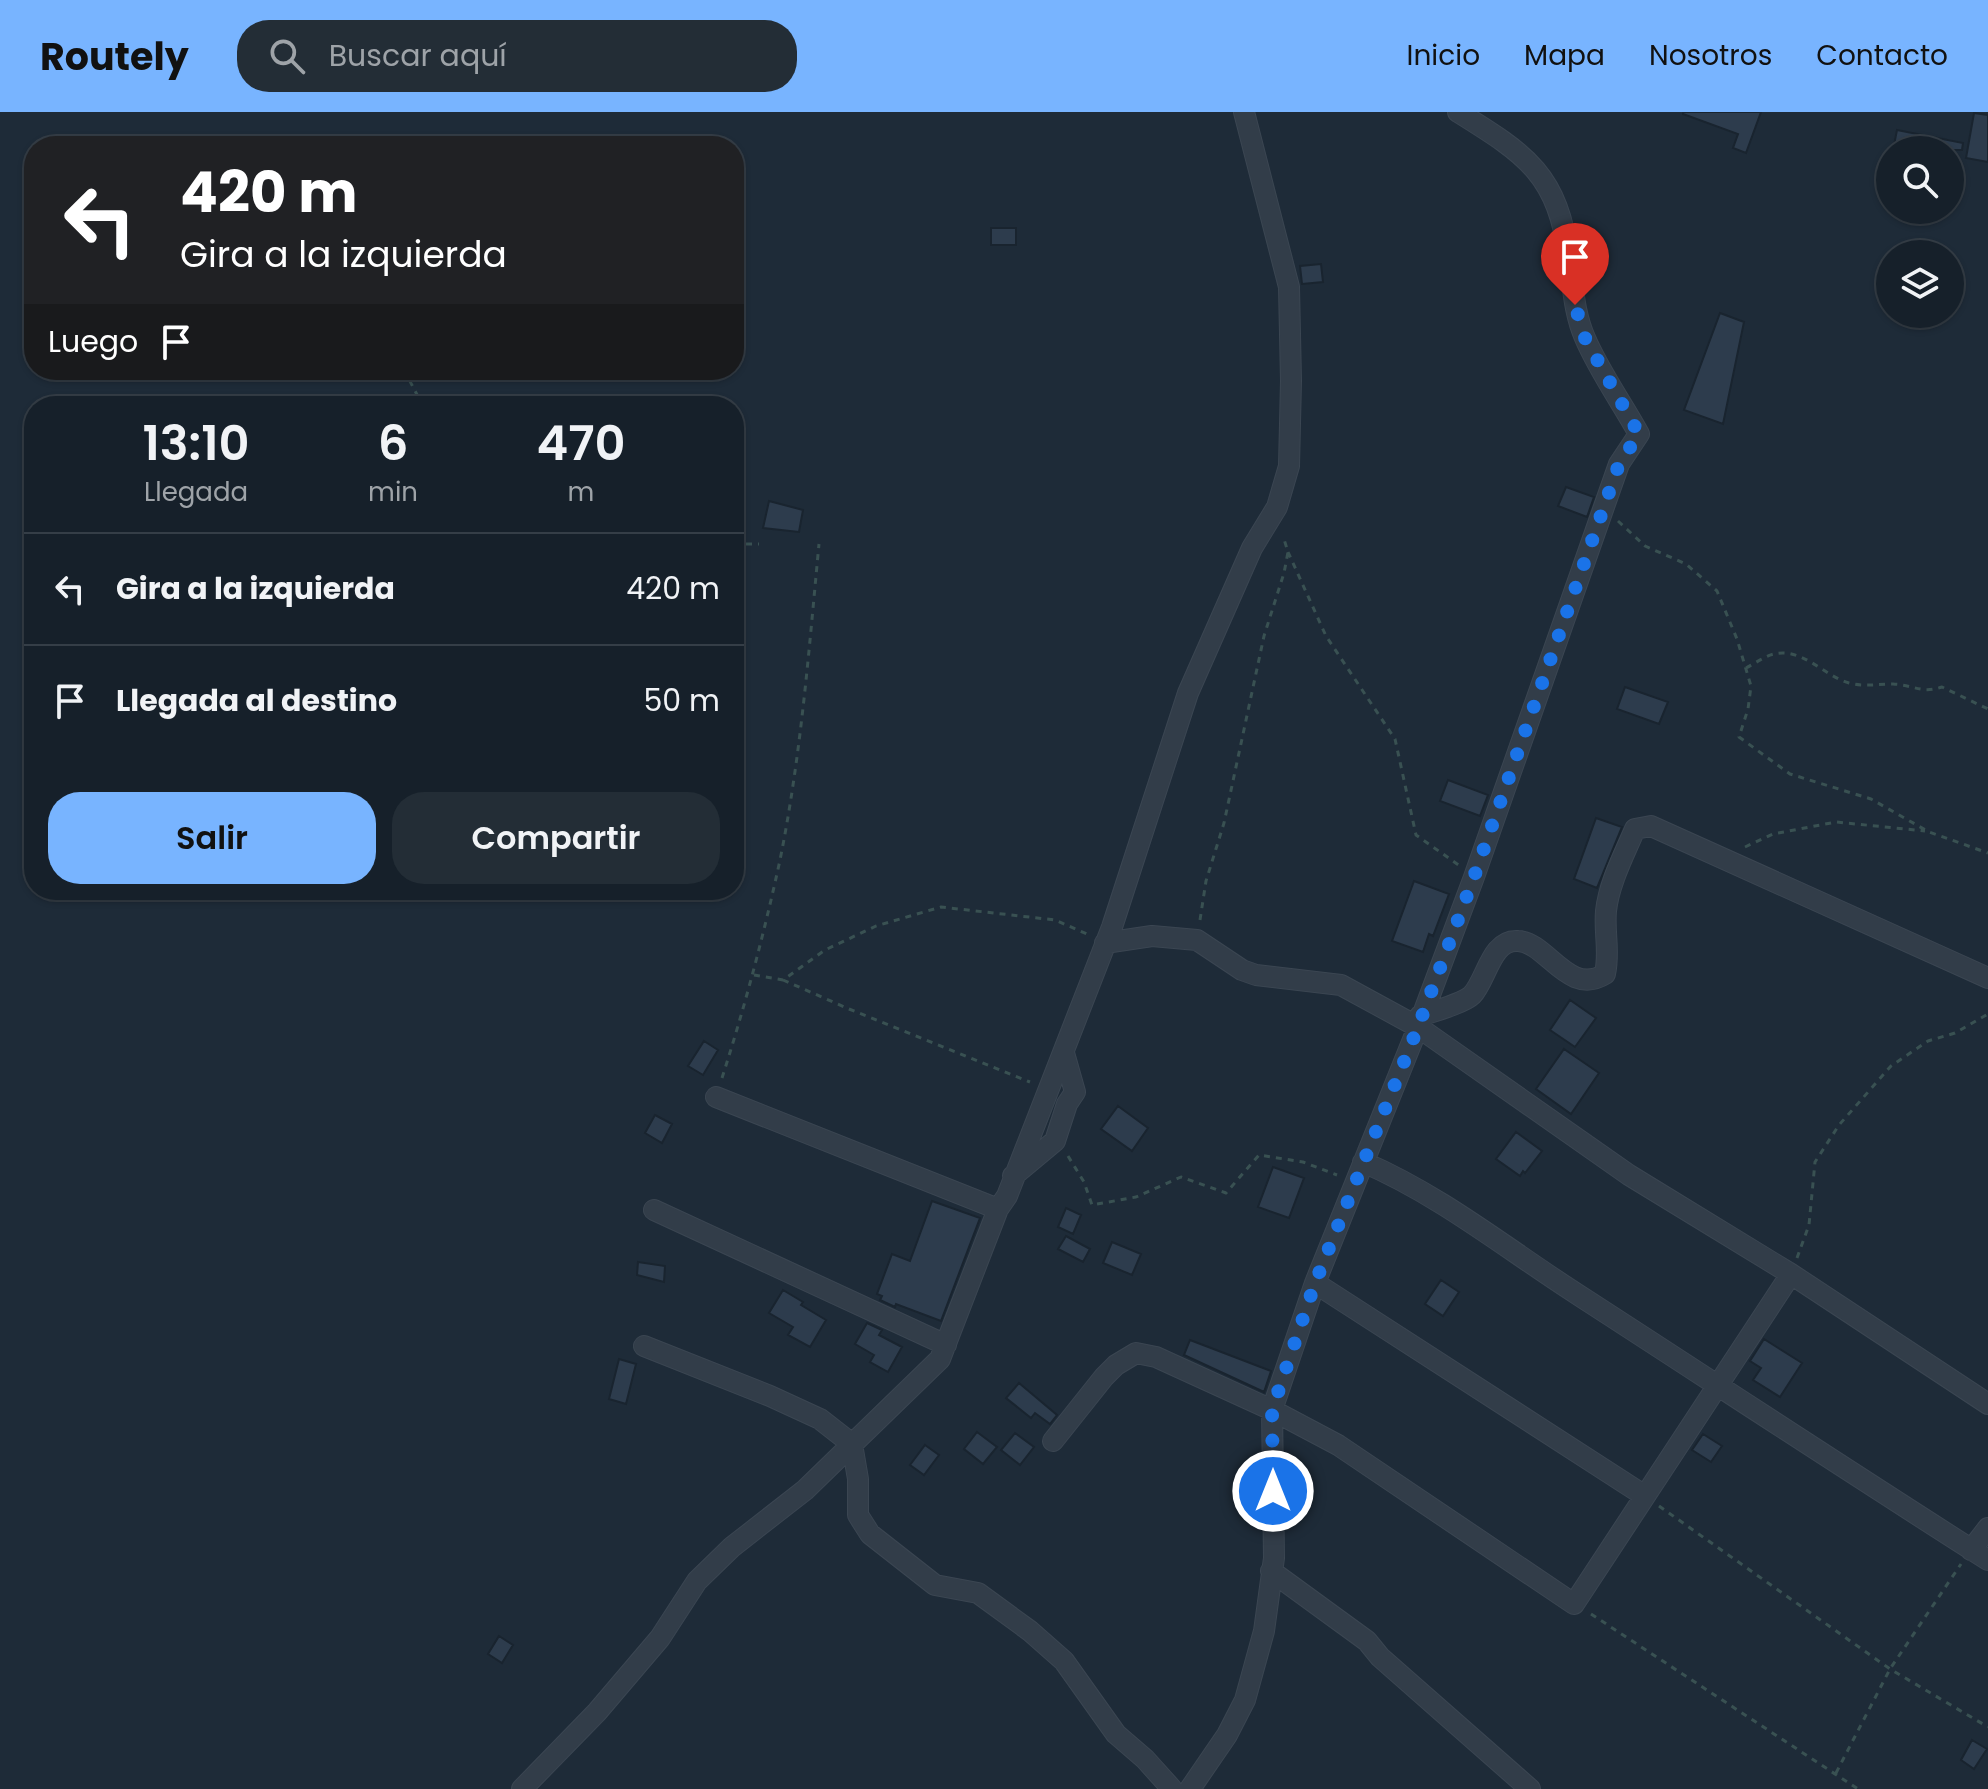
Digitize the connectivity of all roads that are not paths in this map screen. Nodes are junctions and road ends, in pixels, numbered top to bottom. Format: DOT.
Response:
graph roads {
  1 [pos="1244,112"];
  2 [pos="1458,112"];
  3 [pos="1105,943"];
  4 [pos="1988,978"];
  5 [pos="1419,1022"];
  6 [pos="1064,1053"];
  7 [pos="716,1097"];
  8 [pos="1359,1172"];
  9 [pos="1013,1176"];
  10 [pos="998,1209"];
  11 [pos="654,1210"];
  12 [pos="1791,1274"];
  13 [pos="1315,1283"];
  14 [pos="946,1345"];
  15 [pos="644,1346"];
  16 [pos="1717,1385"];
  17 [pos="1988,1404"];
  18 [pos="1272,1410"];
  19 [pos="1053,1441"];
  20 [pos="852,1444"];
  21 [pos="1645,1496"];
  22 [pos="1988,1528"];
  23 [pos="1980,1555"];
  24 [pos="1271,1571"];
  25 [pos="522,1789"];
  26 [pos="1172,1789"];
  27 [pos="1190,1789"];
  28 [pos="1530,1789"];
  1 -- 3 [label="street"];
  2 -- 5 [label="street"];
  3 -- 5 [label="street"];
  3 -- 6 [label="street"];
  4 -- 5 [label="street"];
  5 -- 8 [label="street"];
  5 -- 12 [label="street"];
  6 -- 9 [label="street"];
  6 -- 9 [label="street"];
  7 -- 10 [label="street"];
  8 -- 13 [label="street"];
  8 -- 16 [label="street"];
  9 -- 10 [label="street"];
  10 -- 14 [label="street"];
  11 -- 14 [label="street"];
  12 -- 16 [label="street"];
  12 -- 17 [label="street"];
  13 -- 18 [label="street"];
  13 -- 21 [label="street"];
  14 -- 20 [label="street"];
  15 -- 20 [label="street"];
  16 -- 21 [label="street"];
  16 -- 23 [label="street"];
  18 -- 19 [label="street"];
  18 -- 21 [label="street"];
  18 -- 24 [label="street"];
  20 -- 25 [label="street"];
  20 -- 26 [label="street"];
  22 -- 23 [label="street"];
  24 -- 27 [label="street"];
  24 -- 28 [label="street"];
}
